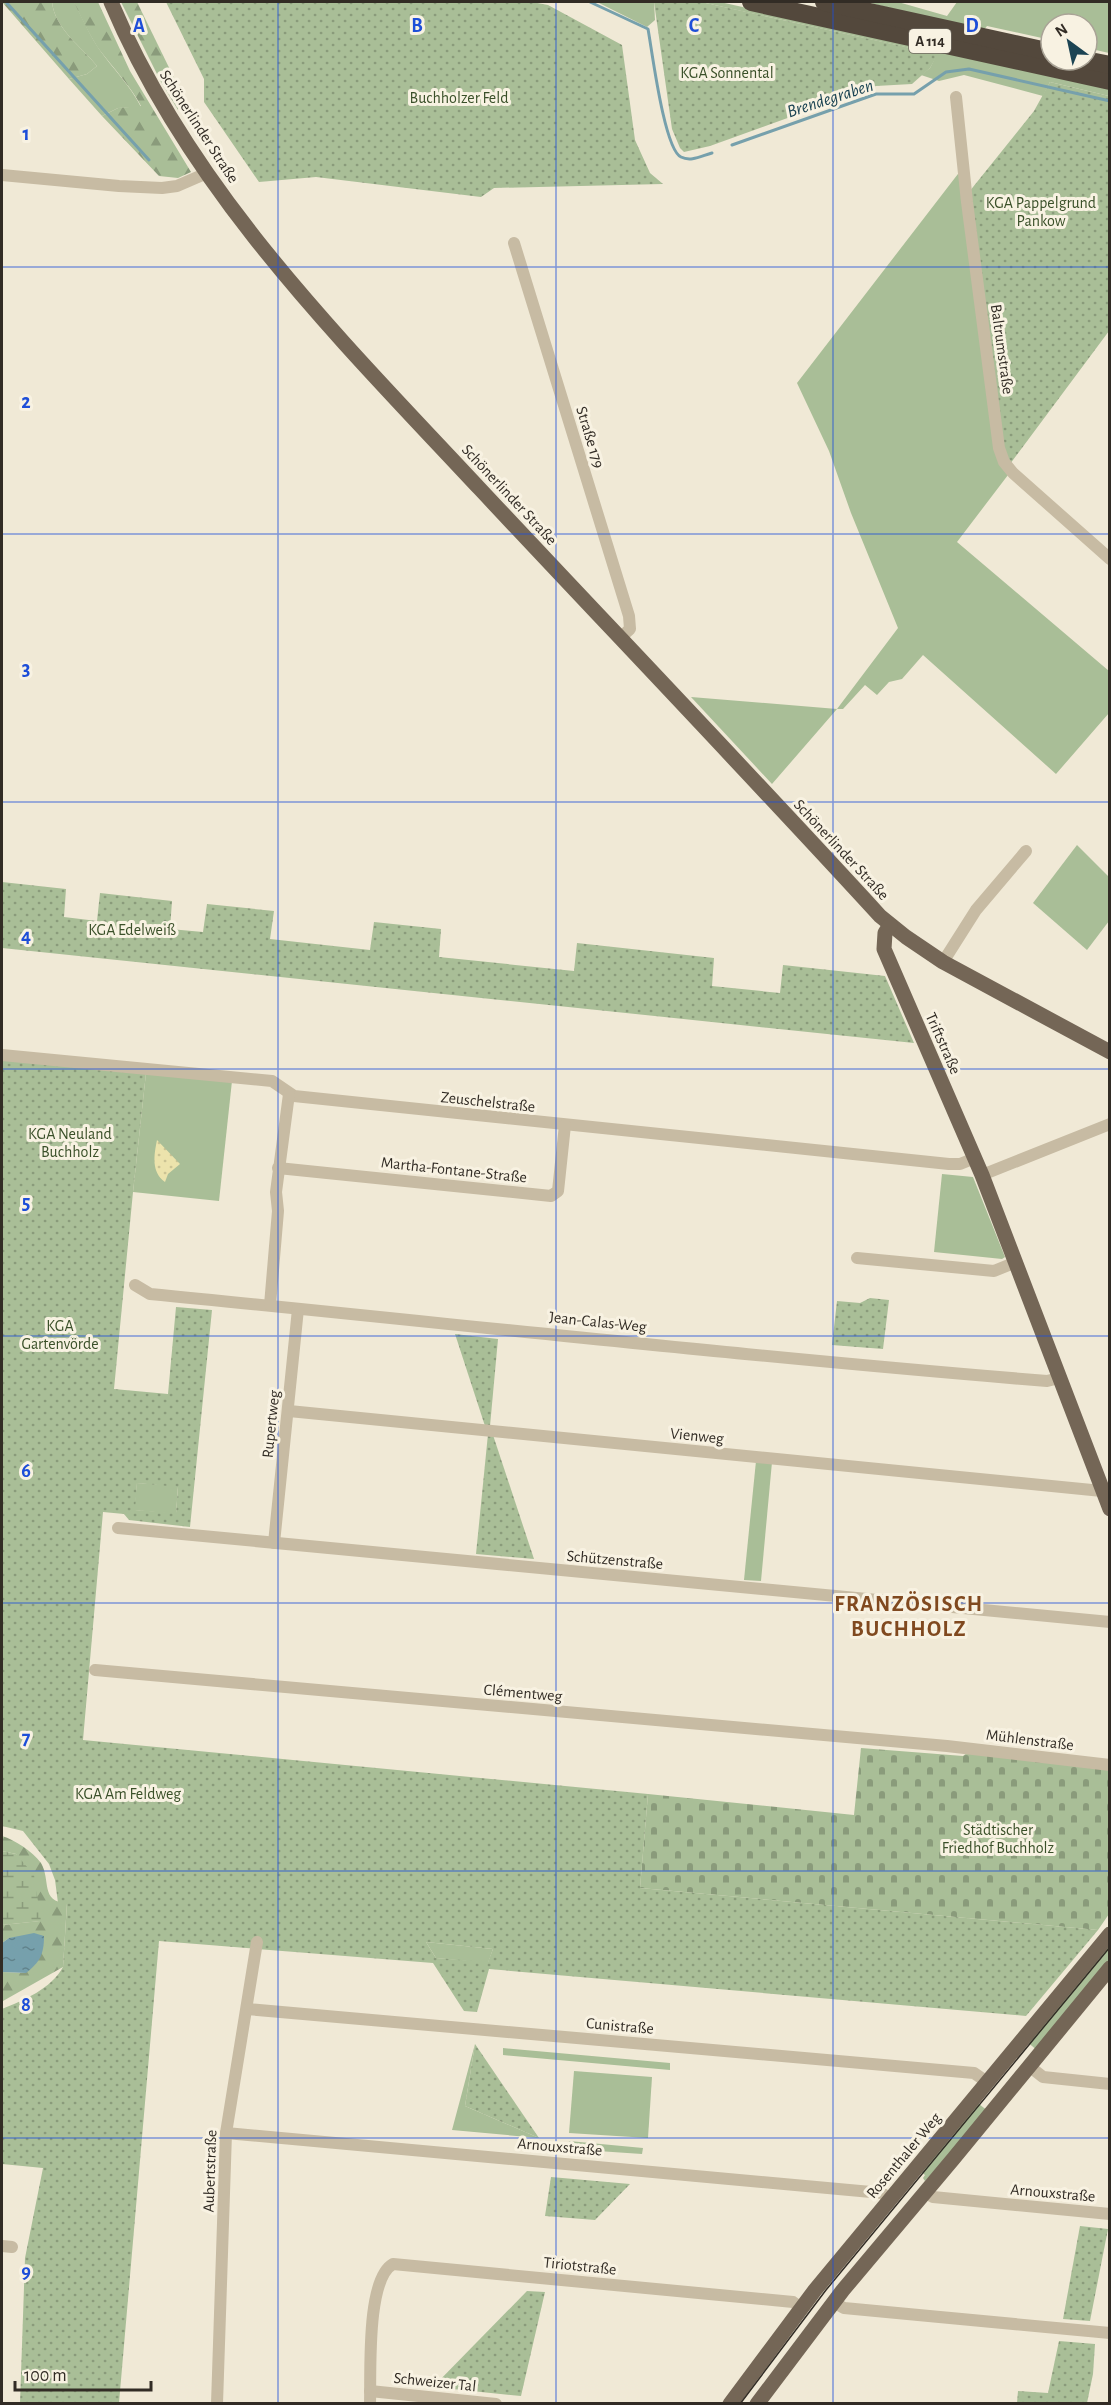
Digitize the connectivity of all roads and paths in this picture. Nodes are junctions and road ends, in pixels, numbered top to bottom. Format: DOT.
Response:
graph roads {
  1 [pos="111,2"];
  2 [pos="751,2"];
  3 [pos="824,2"];
  4 [pos="829,2"];
  5 [pos="856,9"];
  6 [pos="1039,49"];
  7 [pos="1110,81"];
  8 [pos="956,96"];
  9 [pos="207,173"];
  10 [pos="2,175"];
  11 [pos="514,243"];
  12 [pos="1110,559"];
  13 [pos="620,638"];
  14 [pos="1026,851"];
  15 [pos="890,925"];
  16 [pos="943,962"];
  17 [pos="1110,1052"];
  18 [pos="2,1055"];
  19 [pos="289,1094"];
  20 [pos="1110,1124"];
  21 [pos="565,1125"];
  22 [pos="975,1158"];
  23 [pos="278,1167"];
  24 [pos="982,1175"];
  25 [pos="857,1258"];
  26 [pos="1016,1262"];
  27 [pos="135,1285"];
  28 [pos="270,1305"];
  29 [pos="298,1309"];
  30 [pos="1059,1378"];
  31 [pos="289,1411"];
  32 [pos="1102,1491"];
  33 [pos="1110,1509"];
  34 [pos="118,1528"];
  35 [pos="274,1543"];
  36 [pos="1110,1622"];
  37 [pos="95,1670"];
  38 [pos="947,1746"];
  39 [pos="1110,1765"];
  40 [pos="1110,1934"];
  41 [pos="257,1942"];
  42 [pos="1110,1968"];
  43 [pos="247,2009"];
  44 [pos="1012,2052"];
  45 [pos="1029,2066"];
  46 [pos="987,2082"];
  47 [pos="1110,2084"];
  48 [pos="1004,2096"];
  49 [pos="226,2133"];
  50 [pos="924,2192"];
  51 [pos="889,2199"];
  52 [pos="1110,2214"];
  53 [pos="833,2302"];
  54 [pos="801,2308"];
  55 [pos="1110,2333"];
  56 [pos="370,2397"];
  57 [pos="217,2403"];
  58 [pos="496,2403"];
  59 [pos="730,2403"];
  60 [pos="757,2403"];
  1 -- 9 [label="main road, Schönerlinder Straße"];
  2 -- 7 [label="highway, A 114"];
  3 -- 5 [label="highway, A 114"];
  4 -- 5 [label="highway"];
  5 -- 6 [label="highway, A 114"];
  8 -- 12 [label="street, Baltrumstraße"];
  9 -- 10 [label="street"];
  9 -- 13 [label="main road, Schönerlinder Straße"];
  11 -- 13 [label="street, Straße 179"];
  13 -- 15 [label="main road, Schönerlinder Straße"];
  14 -- 16 [label="street"];
  15 -- 16 [label="main road, Schönerlinder Straße"];
  15 -- 22 [label="main road, Triftstraße"];
  16 -- 17 [label="main road, Schönerlinder Straße"];
  18 -- 19 [label="street, Zeuschelstraße"];
  19 -- 21 [label="street, Zeuschelstraße"];
  19 -- 23 [label="street"];
  20 -- 24 [label="street"];
  21 -- 22 [label="street, Zeuschelstraße"];
  21 -- 23 [label="street, Martha-Fontane-Straße"];
  22 -- 24 [label="main road, Triftstraße"];
  23 -- 28 [label="street"];
  24 -- 26 [label="main road, Triftstraße"];
  25 -- 26 [label="street"];
  26 -- 30 [label="main road, Triftstraße"];
  27 -- 28 [label="street, Jean-Calas-Weg"];
  28 -- 29 [label="street, Jean-Calas-Weg"];
  29 -- 30 [label="street, Jean-Calas-Weg"];
  29 -- 31 [label="street, Rupertweg"];
  30 -- 32 [label="main road, Triftstraße"];
  31 -- 32 [label="street, Vienweg"];
  31 -- 35 [label="street, Rupertweg"];
  32 -- 33 [label="main road, Triftstraße"];
  34 -- 35 [label="street, Schützenstraße"];
  35 -- 36 [label="street, Schützenstraße"];
  37 -- 38 [label="street, Clémentweg"];
  38 -- 39 [label="street, Mühlenstraße"];
  40 -- 44 [label="main road, Rosenthaler Weg"];
  41 -- 43 [label="street, Aubertstraße"];
  42 -- 45 [label="main road"];
  43 -- 46 [label="street, Cunistraße"];
  43 -- 49 [label="street, Aubertstraße"];
  44 -- 45 [label="main road"];
  44 -- 46 [label="main road, Rosenthaler Weg"];
  45 -- 47 [label="street"];
  45 -- 48 [label="main road"];
  46 -- 48 [label="main road"];
  46 -- 51 [label="main road, Rosenthaler Weg"];
  48 -- 50 [label="main road"];
  49 -- 51 [label="street, Arnouxstraße"];
  49 -- 57 [label="street, Aubertstraße"];
  50 -- 52 [label="street, Arnouxstraße"];
  50 -- 53 [label="main road"];
  51 -- 54 [label="main road, Rosenthaler Weg"];
  53 -- 55 [label="street"];
  53 -- 60 [label="main road"];
  54 -- 56 [label="street, Tiriotstraße"];
  54 -- 59 [label="main road, Rosenthaler Weg"];
  56 -- 58 [label="street, Schweizer Tal"];
}
